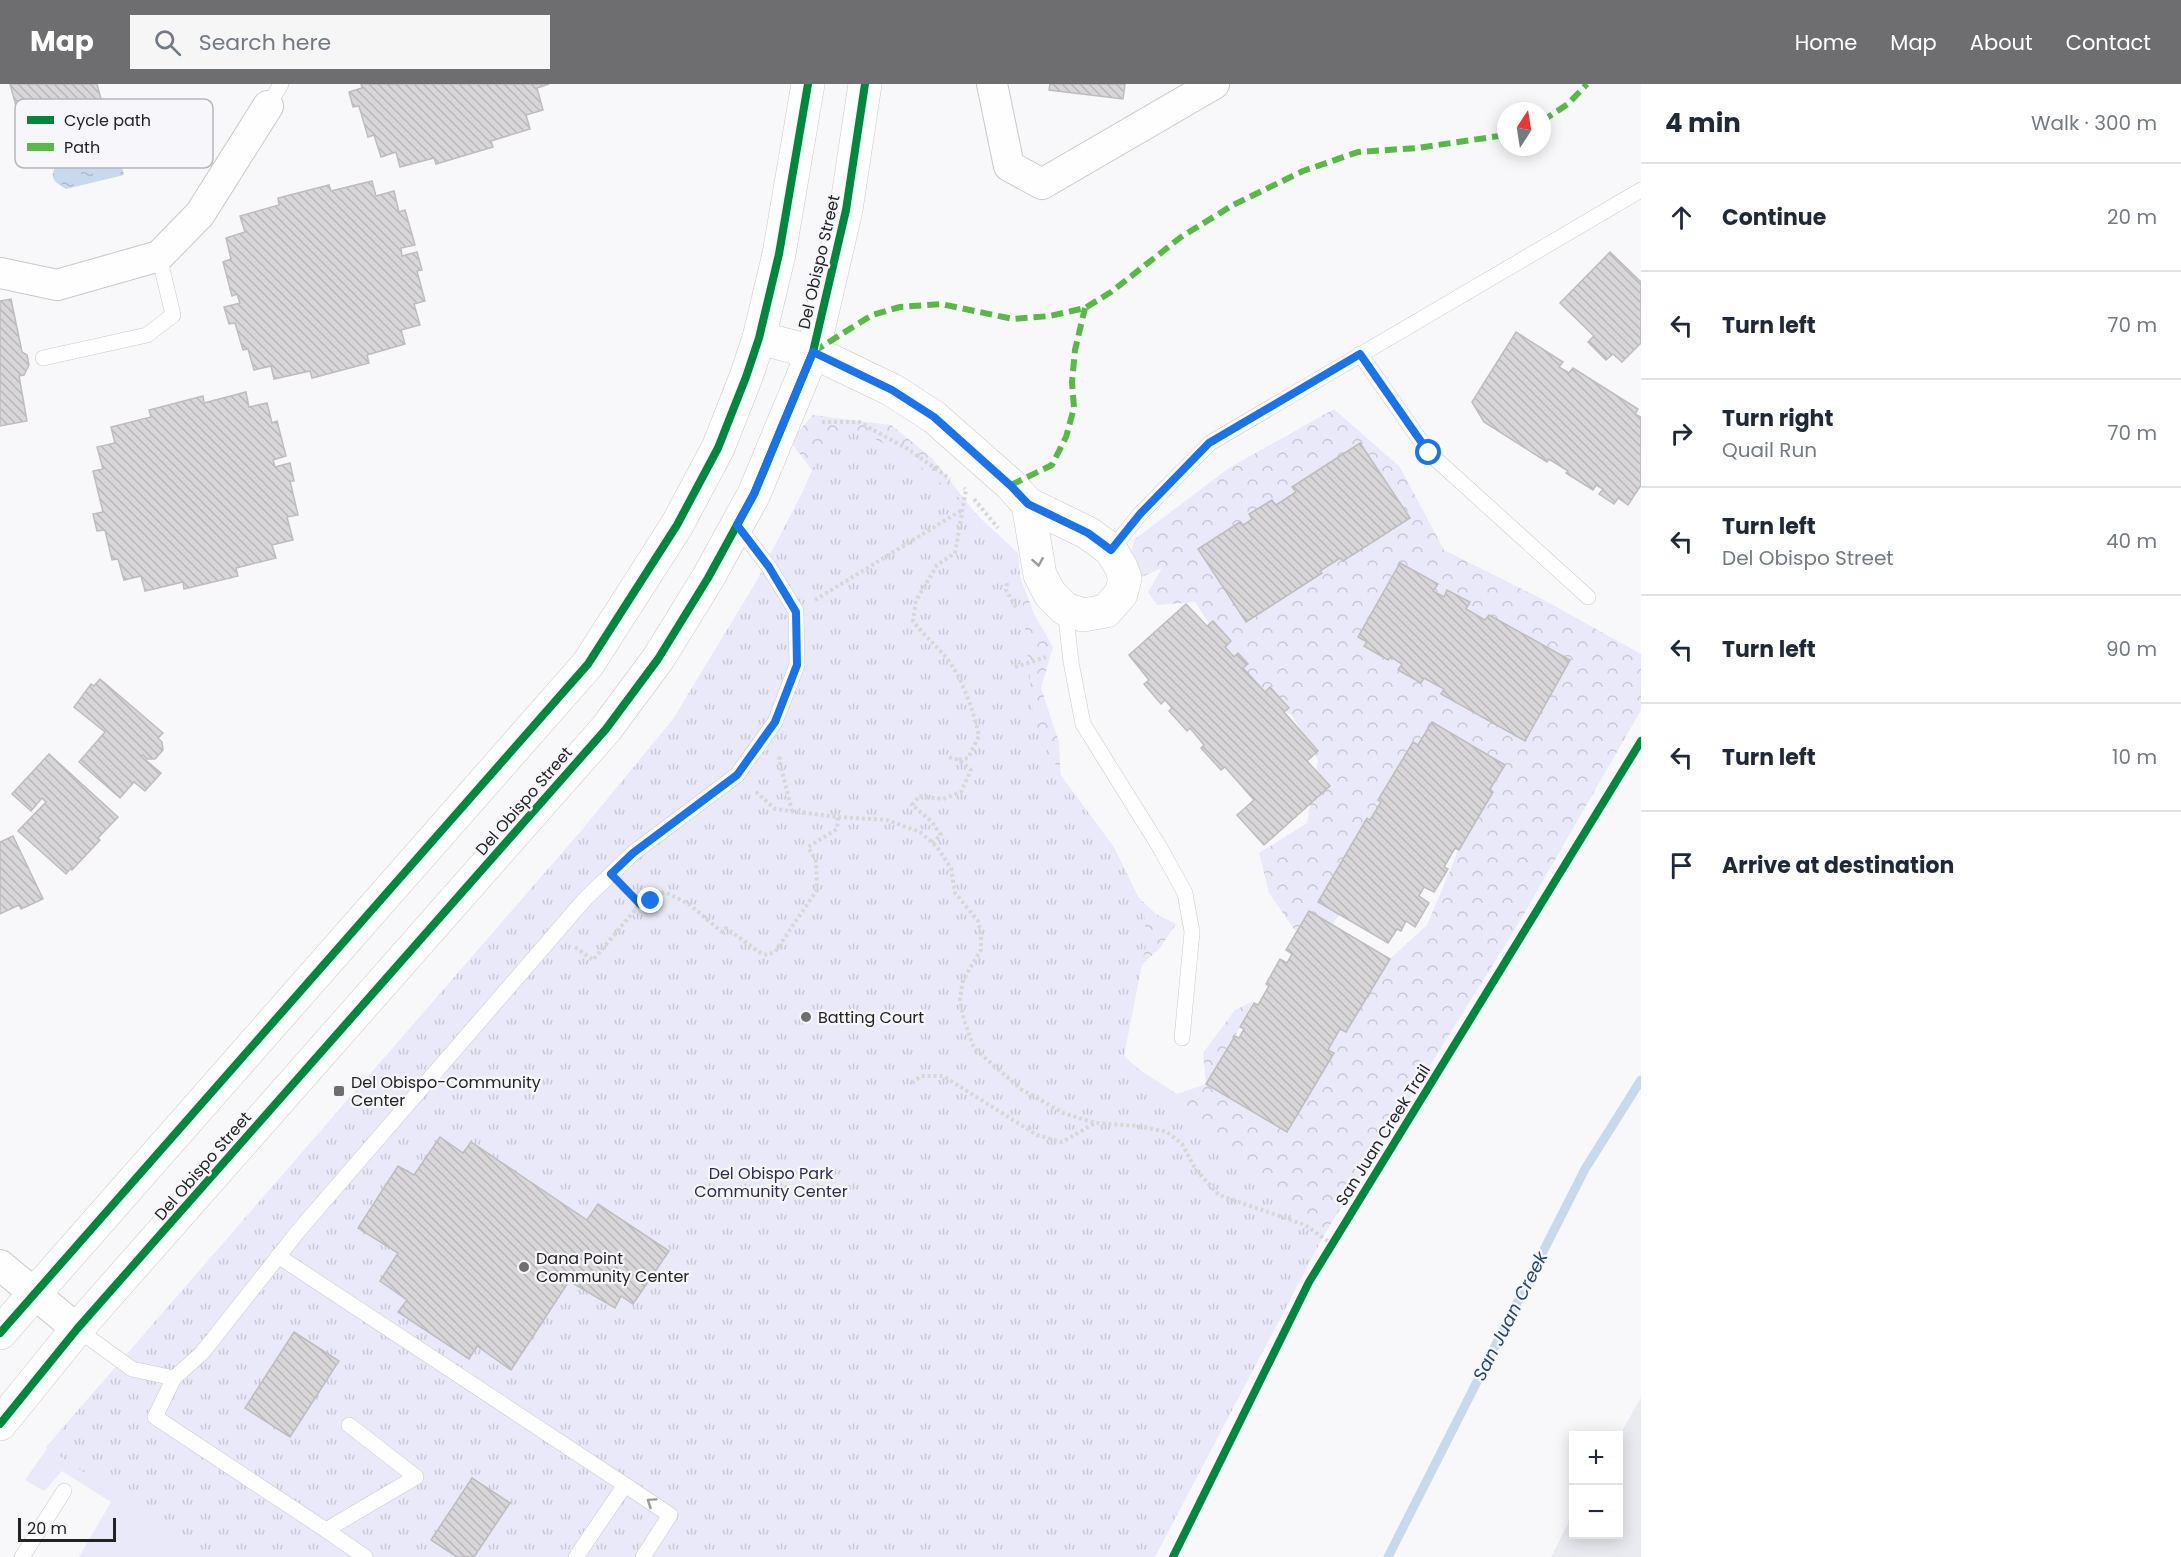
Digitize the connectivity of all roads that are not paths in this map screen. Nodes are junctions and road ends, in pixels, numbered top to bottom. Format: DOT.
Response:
graph roads {
  1 [pos="808,84"];
  2 [pos="865,84"];
  3 [pos="992,84"];
  4 [pos="1214,84"];
  5 [pos="274,95"];
  6 [pos="1641,190"];
  7 [pos="159,256"];
  8 [pos="0,273"];
  9 [pos="759,338"];
  10 [pos="813,352"];
  11 [pos="1360,354"];
  12 [pos="43,358"];
  13 [pos="1028,504"];
  14 [pos="737,525"];
  15 [pos="1111,550"];
  16 [pos="1587,597"];
  17 [pos="1065,609"];
  18 [pos="1182,1038"];
  19 [pos="278,1256"];
  20 [pos="0,1265"];
  21 [pos="34,1293"];
  22 [pos="77,1329"];
  23 [pos="0,1333"];
  24 [pos="174,1378"];
  25 [pos="0,1424"];
  26 [pos="349,1425"];
  27 [pos="625,1485"];
  28 [pos="64,1491"];
  29 [pos="326,1530"];
  30 [pos="22,1557"];
  31 [pos="365,1557"];
  32 [pos="576,1557"];
  33 [pos="643,1557"];
  1 -- 9 [label="main road"];
  2 -- 10 [label="main road, Del Obispo Street"];
  3 -- 4 [label="street"];
  5 -- 7 [label="street"];
  6 -- 11 [label="lane"];
  7 -- 8 [label="street"];
  7 -- 12 [label="lane"];
  9 -- 10 [label="main road"];
  9 -- 21 [label="main road"];
  10 -- 13 [label="main road"];
  10 -- 14 [label="main road, Del Obispo Street"];
  11 -- 15 [label="lane"];
  11 -- 16 [label="lane"];
  13 -- 15 [label="main road"];
  13 -- 17 [label="main road, one-way"];
  14 -- 19 [label="lane"];
  14 -- 22 [label="main road, Del Obispo Street"];
  15 -- 17 [label="main road"];
  17 -- 18 [label="lane"];
  19 -- 24 [label="lane"];
  19 -- 27 [label="lane"];
  20 -- 21 [label="street"];
  21 -- 22 [label="street"];
  21 -- 23 [label="main road"];
  22 -- 24 [label="lane"];
  22 -- 25 [label="main road, Del Obispo Street"];
  24 -- 29 [label="lane"];
  26 -- 29 [label="lane"];
  27 -- 32 [label="lane"];
  33 -- 27 [label="lane, one-way"];
  28 -- 30 [label="lane"];
  29 -- 31 [label="lane"];
}
